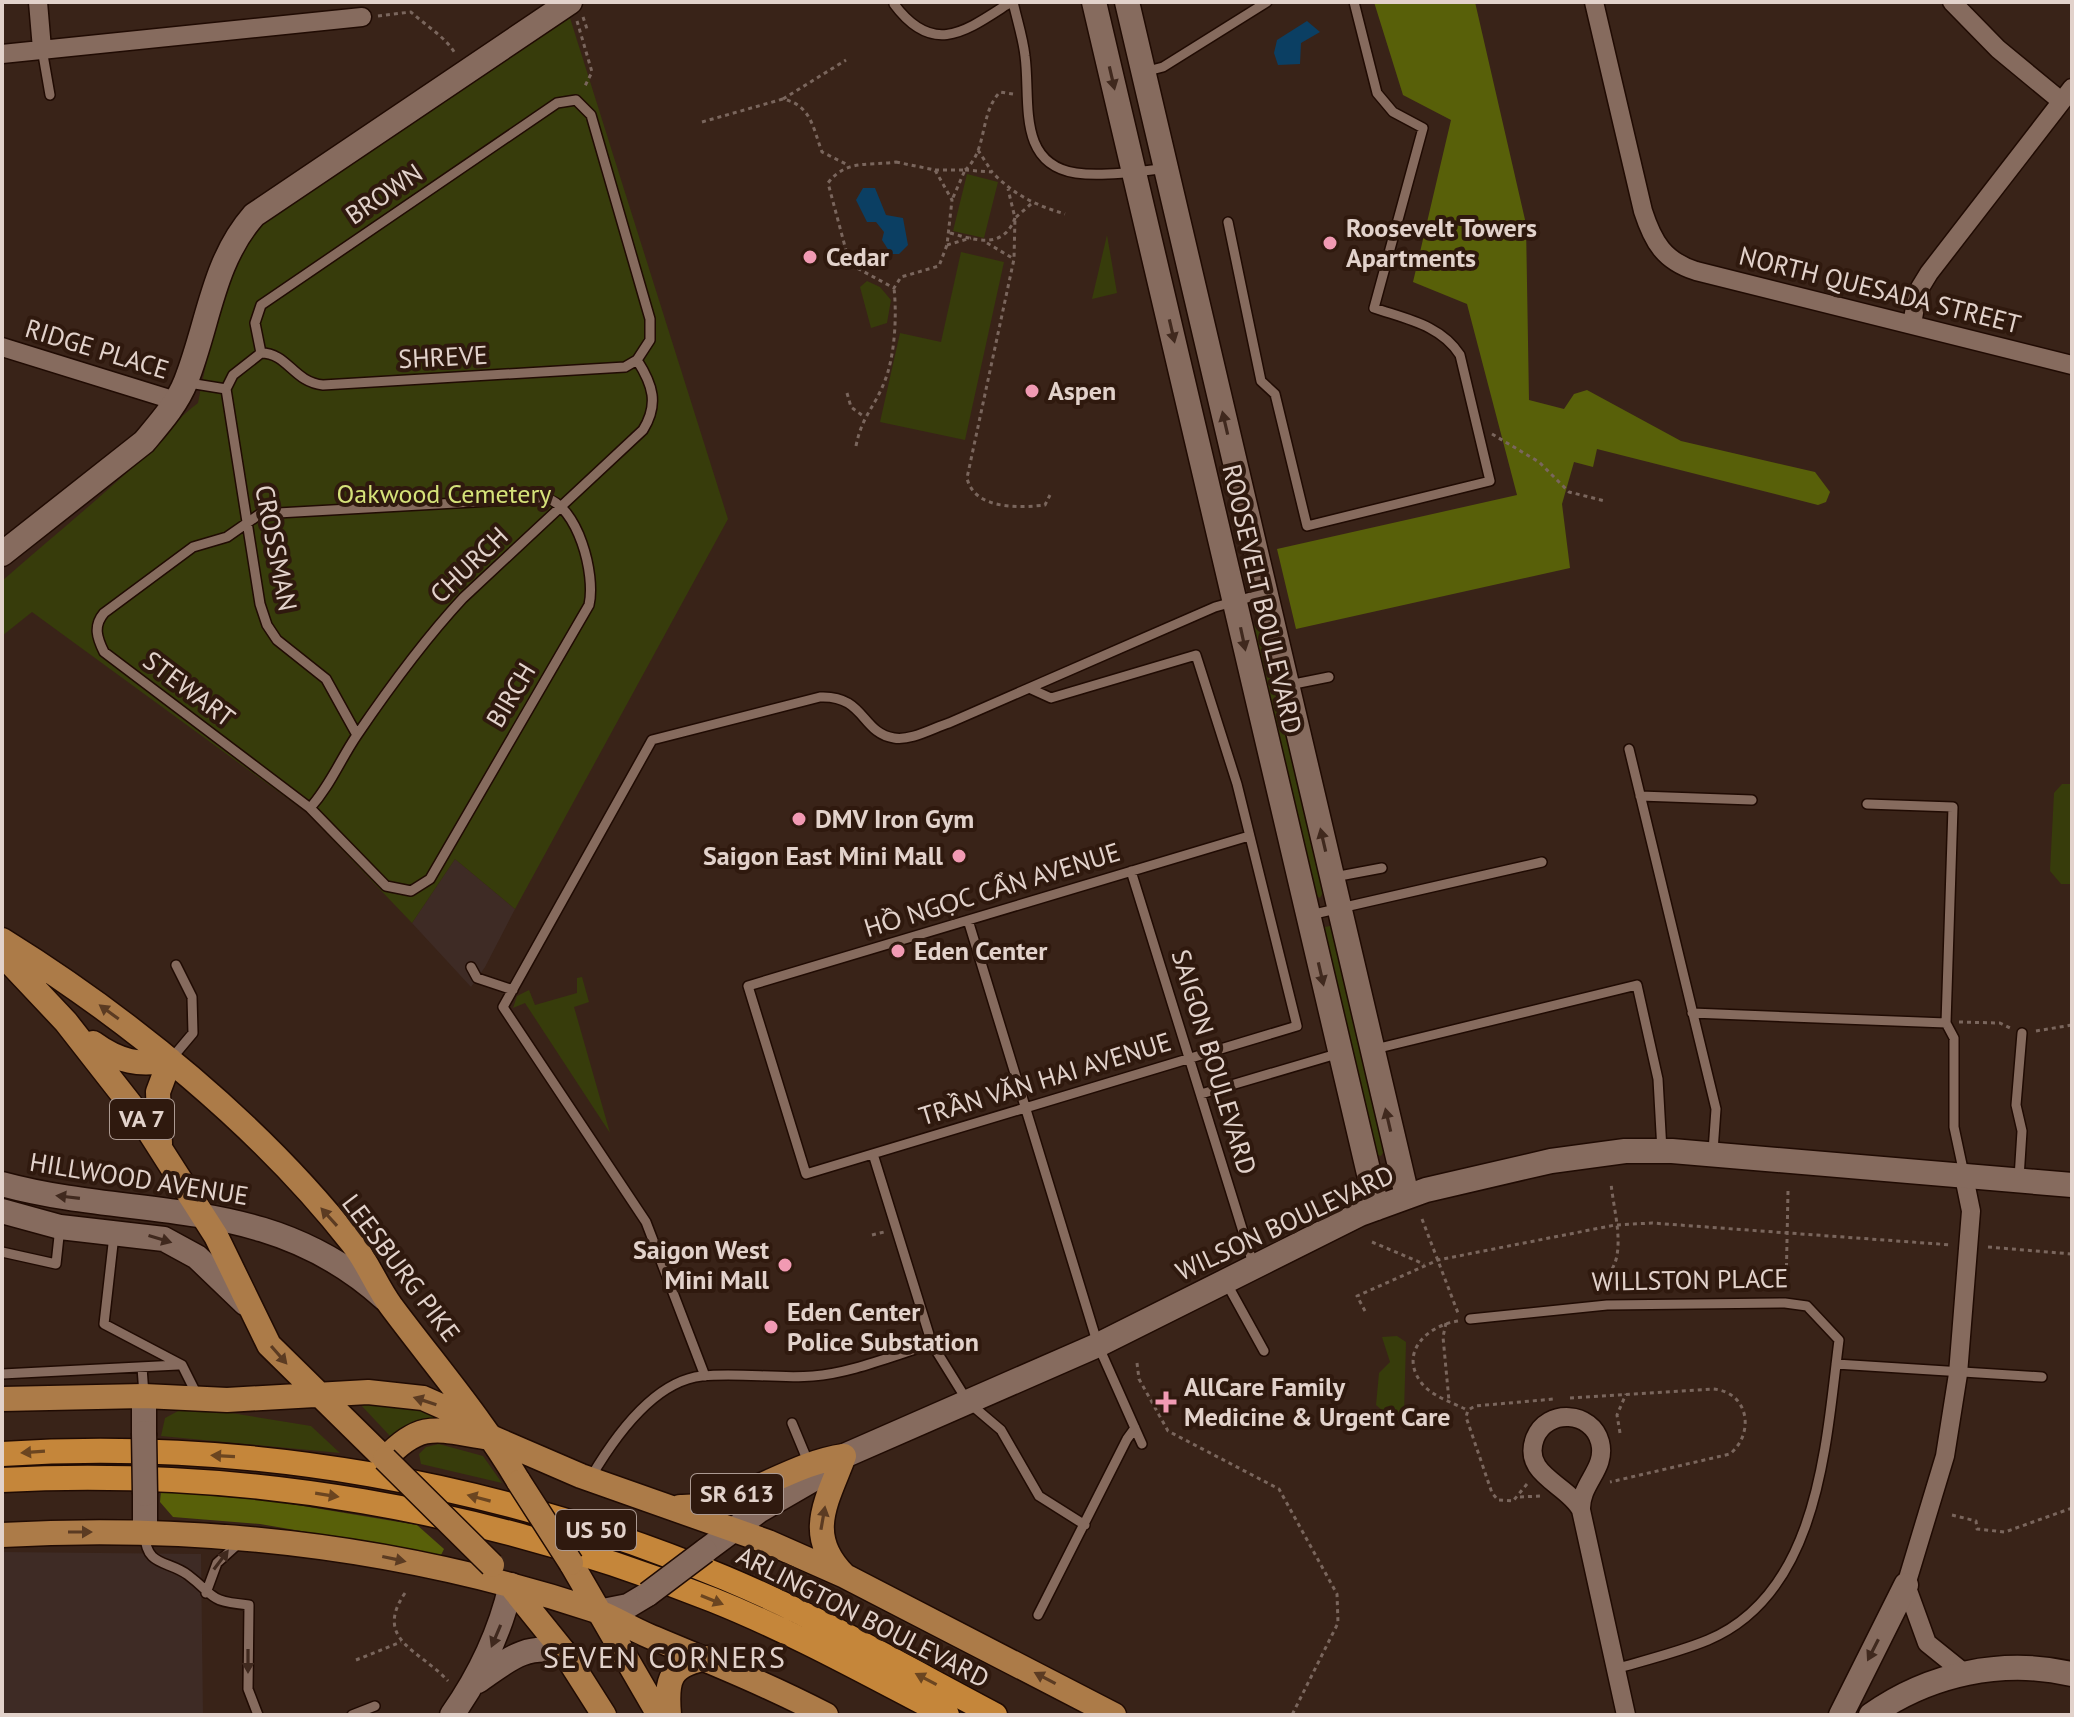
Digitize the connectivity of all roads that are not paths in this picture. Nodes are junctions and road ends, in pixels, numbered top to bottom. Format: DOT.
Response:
graph roads {
  1 [pos="38,2"];
  2 [pos="1012,2"];
  3 [pos="1127,2"];
  4 [pos="1267,2"];
  5 [pos="1354,2"];
  6 [pos="1594,2"];
  7 [pos="1952,2"];
  8 [pos="1098,3"];
  9 [pos="894,4"];
  10 [pos="576,13"];
  11 [pos="362,17"];
  12 [pos="42,49"];
  13 [pos="2,54"];
  14 [pos="1144,72"];
  15 [pos="2067,94"];
  16 [pos="50,95"];
  17 [pos="1166,169"];
  18 [pos="1134,171"];
  19 [pos="1228,222"];
  20 [pos="1912,324"];
  21 [pos="2,347"];
  22 [pos="261,353"];
  23 [pos="637,360"];
  24 [pos="2072,365"];
  25 [pos="226,389"];
  26 [pos="181,392"];
  27 [pos="563,506"];
  28 [pos="246,521"];
  29 [pos="2,554"];
  30 [pos="1265,593"];
  31 [pos="1235,599"];
  32 [pos="1329,677"];
  33 [pos="1287,685"];
  34 [pos="1029,688"];
  35 [pos="357,735"];
  36 [pos="1629,749"];
  37 [pos="1640,796"];
  38 [pos="1752,800"];
  39 [pos="1867,804"];
  40 [pos="310,808"];
  41 [pos="1249,836"];
  42 [pos="1542,862"];
  43 [pos="1382,868"];
  44 [pos="1131,871"];
  45 [pos="1332,877"];
  46 [pos="411,891"];
  47 [pos="1339,908"];
  48 [pos="1307,916"];
  49 [pos="968,920"];
  50 [pos="2,940"];
  51 [pos="2,954"];
  52 [pos="176,965"];
  53 [pos="471,967"];
  54 [pos="513,990"];
  55 [pos="1692,1013"];
  56 [pos="66,1022"];
  57 [pos="1946,1023"];
  58 [pos="2022,1033"];
  59 [pos="1372,1050"];
  60 [pos="1340,1053"];
  61 [pos="1190,1059"];
  62 [pos="170,1060"];
  63 [pos="1201,1094"];
  64 [pos="1025,1108"];
  65 [pos="162,1151"];
  66 [pos="1662,1151"];
  67 [pos="873,1154"];
  68 [pos="1712,1154"];
  69 [pos="806,1174"];
  70 [pos="1964,1177"];
  71 [pos="2019,1181"];
  72 [pos="2,1184"];
  73 [pos="2072,1185"];
  74 [pos="1407,1196"];
  75 [pos="1377,1208"];
  76 [pos="2,1211"];
  77 [pos="201,1214"];
  78 [pos="60,1227"];
  79 [pos="115,1231"];
  80 [pos="2,1252"];
  81 [pos="1254,1267"];
  82 [pos="1225,1281"];
  83 [pos="389,1304"];
  84 [pos="249,1308"];
  85 [pos="1464,1320"];
  86 [pos="932,1344"];
  87 [pos="1098,1345"];
  88 [pos="1264,1351"];
  89 [pos="1836,1364"];
  90 [pos="182,1365"];
  91 [pos="142,1367"];
  92 [pos="2,1374"];
  93 [pos="1958,1374"];
  94 [pos="705,1376"];
  95 [pos="2042,1377"];
  96 [pos="318,1395"];
  97 [pos="144,1396"];
  98 [pos="2,1399"];
  99 [pos="199,1399"];
  100 [pos="968,1402"];
  101 [pos="792,1423"];
  102 [pos="1135,1428"];
  103 [pos="493,1438"];
  104 [pos="1142,1444"];
  105 [pos="2,1454"];
  106 [pos="844,1456"];
  107 [pos="385,1459"];
  108 [pos="809,1464"];
  109 [pos="2,1480"];
  110 [pos="590,1480"];
  111 [pos="661,1507"];
  112 [pos="1581,1510"];
  113 [pos="1085,1525"];
  114 [pos="733,1530"];
  115 [pos="145,1532"];
  116 [pos="2,1535"];
  117 [pos="249,1538"];
  118 [pos="845,1576"];
  119 [pos="511,1585"];
  120 [pos="1906,1585"];
  121 [pos="206,1593"];
  122 [pos="598,1612"];
  123 [pos="1038,1615"];
  124 [pos="564,1652"];
  125 [pos="708,1658"];
  126 [pos="1615,1669"];
  127 [pos="1963,1672"];
  128 [pos="2072,1674"];
  129 [pos="461,1684"];
  130 [pos="375,1706"];
  131 [pos="258,1715"];
  132 [pos="352,1715"];
  133 [pos="452,1715"];
  134 [pos="604,1715"];
  135 [pos="659,1715"];
  136 [pos="669,1715"];
  137 [pos="826,1715"];
  138 [pos="947,1715"];
  139 [pos="995,1715"];
  140 [pos="1114,1715"];
  141 [pos="1626,1715"];
  142 [pos="1841,1715"];
  143 [pos="1871,1715"];
  1 -- 12 [label="street"];
  2 -- 9 [label="lane"];
  2 -- 18 [label="lane"];
  3 -- 14 [label="main road, ROOSEVELT BOULEVARD"];
  4 -- 14 [label="lane"];
  5 -- 19 [label="lane"];
  6 -- 20 [label="street, NORTH QUESADA STREET"];
  7 -- 15 [label="street"];
  8 -- 18 [label="main road, ROOSEVELT BOULEVARD, one-way"];
  10 -- 26 [label="main road"];
  11 -- 12 [label="street"];
  12 -- 13 [label="street"];
  12 -- 16 [label="lane"];
  14 -- 17 [label="main road, ROOSEVELT BOULEVARD"];
  15 -- 20 [label="street"];
  17 -- 18 [label="lane"];
  30 -- 17 [label="main road, ROOSEVELT BOULEVARD, one-way"];
  18 -- 31 [label="main road, ROOSEVELT BOULEVARD, one-way"];
  20 -- 24 [label="street, NORTH QUESADA STREET"];
  21 -- 26 [label="street, RIDGE PLACE"];
  22 -- 23 [label="lane, SHREVE"];
  22 -- 23 [label="lane, BROWN"];
  22 -- 25 [label="lane"];
  23 -- 27 [label="lane, CHURCH"];
  25 -- 26 [label="lane"];
  25 -- 28 [label="lane, CROSSMAN"];
  26 -- 29 [label="main road"];
  27 -- 28 [label="lane, STEWART"];
  27 -- 35 [label="lane, CHURCH"];
  27 -- 46 [label="lane, BIRCH"];
  28 -- 35 [label="lane, CROSSMAN"];
  28 -- 40 [label="lane, STEWART"];
  30 -- 31 [label="lane"];
  30 -- 33 [label="main road, ROOSEVELT BOULEVARD"];
  31 -- 34 [label="lane"];
  31 -- 48 [label="main road, ROOSEVELT BOULEVARD, one-way"];
  32 -- 33 [label="lane"];
  45 -- 33 [label="main road, ROOSEVELT BOULEVARD, one-way"];
  34 -- 41 [label="lane"];
  34 -- 54 [label="lane"];
  35 -- 40 [label="lane, CHURCH"];
  36 -- 37 [label="lane"];
  37 -- 38 [label="lane"];
  37 -- 55 [label="lane"];
  39 -- 57 [label="lane"];
  40 -- 46 [label="lane, STEWART"];
  41 -- 44 [label="lane, HỒ NGỌC CẨN AVENUE"];
  41 -- 61 [label="lane, TRẦN VĂN HAI AVENUE"];
  42 -- 47 [label="lane"];
  43 -- 45 [label="lane"];
  44 -- 49 [label="lane, HỒ NGỌC CẨN AVENUE"];
  44 -- 61 [label="lane, SAIGON BOULEVARD"];
  45 -- 47 [label="main road, ROOSEVELT BOULEVARD"];
  47 -- 48 [label="lane"];
  47 -- 59 [label="main road, ROOSEVELT BOULEVARD"];
  48 -- 60 [label="main road, ROOSEVELT BOULEVARD, one-way"];
  49 -- 64 [label="lane"];
  49 -- 69 [label="lane, HỒ NGỌC CẨN AVENUE"];
  62 -- 50 [label="main road, LEESBURG PIKE / VA 7, one-way"];
  51 -- 56 [label="main road, VA 7"];
  52 -- 62 [label="lane"];
  53 -- 54 [label="lane"];
  54 -- 94 [label="lane"];
  55 -- 57 [label="lane"];
  55 -- 68 [label="lane"];
  56 -- 62 [label="main road"];
  56 -- 65 [label="main road, VA 7"];
  57 -- 70 [label="lane"];
  58 -- 71 [label="lane"];
  59 -- 66 [label="lane"];
  74 -- 59 [label="main road, ROOSEVELT BOULEVARD, one-way"];
  60 -- 63 [label="lane"];
  60 -- 75 [label="main road, ROOSEVELT BOULEVARD"];
  61 -- 63 [label="lane, SAIGON BOULEVARD"];
  61 -- 64 [label="lane, TRẦN VĂN HAI AVENUE"];
  62 -- 65 [label="main road"];
  83 -- 62 [label="main road, LEESBURG PIKE / VA 7, one-way"];
  63 -- 81 [label="lane, SAIGON BOULEVARD"];
  64 -- 67 [label="lane, TRẦN VĂN HAI AVENUE"];
  64 -- 87 [label="lane"];
  65 -- 77 [label="main road, VA 7"];
  66 -- 68 [label="main road, WILSON BOULEVARD / SR 613"];
  66 -- 74 [label="main road, WILSON BOULEVARD / SR 613"];
  67 -- 69 [label="lane, TRẦN VĂN HAI AVENUE"];
  67 -- 86 [label="lane"];
  68 -- 70 [label="main road, WILSON BOULEVARD / SR 613"];
  70 -- 71 [label="main road, WILSON BOULEVARD / SR 613"];
  70 -- 93 [label="street"];
  71 -- 73 [label="main road, WILSON BOULEVARD / SR 613"];
  77 -- 72 [label="main road, HILLWOOD AVENUE, one-way"];
  74 -- 75 [label="main road, WILSON BOULEVARD / SR 613"];
  75 -- 81 [label="main road, WILSON BOULEVARD / SR 613"];
  76 -- 78 [label="main road, HILLWOOD AVENUE"];
  77 -- 83 [label="main road, HILLWOOD AVENUE"];
  77 -- 84 [label="main road, VA 7"];
  78 -- 79 [label="main road, HILLWOOD AVENUE"];
  78 -- 80 [label="lane"];
  79 -- 84 [label="main road, HILLWOOD AVENUE, one-way"];
  79 -- 90 [label="lane"];
  81 -- 82 [label="main road, WILSON BOULEVARD / SR 613"];
  82 -- 87 [label="main road, WILSON BOULEVARD / SR 613"];
  82 -- 88 [label="lane"];
  83 -- 103 [label="main road, LEESBURG PIKE / VA 7"];
  84 -- 96 [label="main road, VA 7, one-way"];
  85 -- 89 [label="lane, WILLSTON PLACE"];
  86 -- 94 [label="lane"];
  86 -- 100 [label="lane"];
  87 -- 100 [label="main road, WILSON BOULEVARD / SR 613"];
  87 -- 102 [label="lane"];
  89 -- 93 [label="lane"];
  89 -- 126 [label="lane, WILLSTON PLACE"];
  90 -- 91 [label="lane"];
  90 -- 99 [label="lane"];
  91 -- 92 [label="lane"];
  91 -- 97 [label="lane"];
  93 -- 95 [label="lane"];
  93 -- 120 [label="street"];
  94 -- 110 [label="lane"];
  96 -- 99 [label="main road"];
  103 -- 96 [label="main road, one-way"];
  96 -- 107 [label="main road, VA 7"];
  97 -- 98 [label="main road"];
  97 -- 99 [label="main road"];
  97 -- 115 [label="main road, bridge"];
  100 -- 106 [label="main road, WILSON BOULEVARD / SR 613"];
  100 -- 113 [label="lane"];
  101 -- 108 [label="lane"];
  102 -- 104 [label="lane"];
  102 -- 113 [label="lane"];
  103 -- 107 [label="main road"];
  103 -- 110 [label="main road"];
  103 -- 122 [label="main road, LEESBURG PIKE / VA 7, bridge"];
  139 -- 105 [label="highway, ARLINGTON BOULEVARD / US 50, one-way"];
  106 -- 108 [label="main road, SR 613"];
  106 -- 114 [label="main road, WILSON BOULEVARD / SR 613"];
  118 -- 106 [label="main road, one-way"];
  107 -- 119 [label="main road, VA 7, bridge"];
  108 -- 111 [label="main road, SR 613"];
  109 -- 138 [label="highway, ARLINGTON BOULEVARD / US 50, one-way"];
  110 -- 111 [label="main road"];
  111 -- 114 [label="main road"];
  112 -- 112 [label="street"];
  112 -- 126 [label="street"];
  113 -- 123 [label="lane"];
  114 -- 118 [label="main road"];
  114 -- 122 [label="main road, WILSON BOULEVARD / SR 613, bridge"];
  116 -- 115 [label="main road, one-way"];
  115 -- 117 [label="main road"];
  115 -- 121 [label="lane"];
  117 -- 119 [label="main road, one-way"];
  121 -- 117 [label="lane, one-way"];
  140 -- 118 [label="main road, one-way"];
  119 -- 122 [label="main road"];
  119 -- 124 [label="main road, VA 7"];
  119 -- 129 [label="main road, one-way"];
  120 -- 127 [label="street"];
  120 -- 142 [label="main road, one-way"];
  121 -- 131 [label="lane, one-way"];
  122 -- 125 [label="main road"];
  122 -- 135 [label="main road, LEESBURG PIKE / VA 7"];
  124 -- 129 [label="main road"];
  124 -- 134 [label="main road, VA 7"];
  125 -- 136 [label="main road"];
  125 -- 137 [label="main road"];
  126 -- 141 [label="street"];
  127 -- 128 [label="main road"];
  127 -- 143 [label="main road"];
  129 -- 133 [label="main road"];
  130 -- 132 [label="lane"];
}
